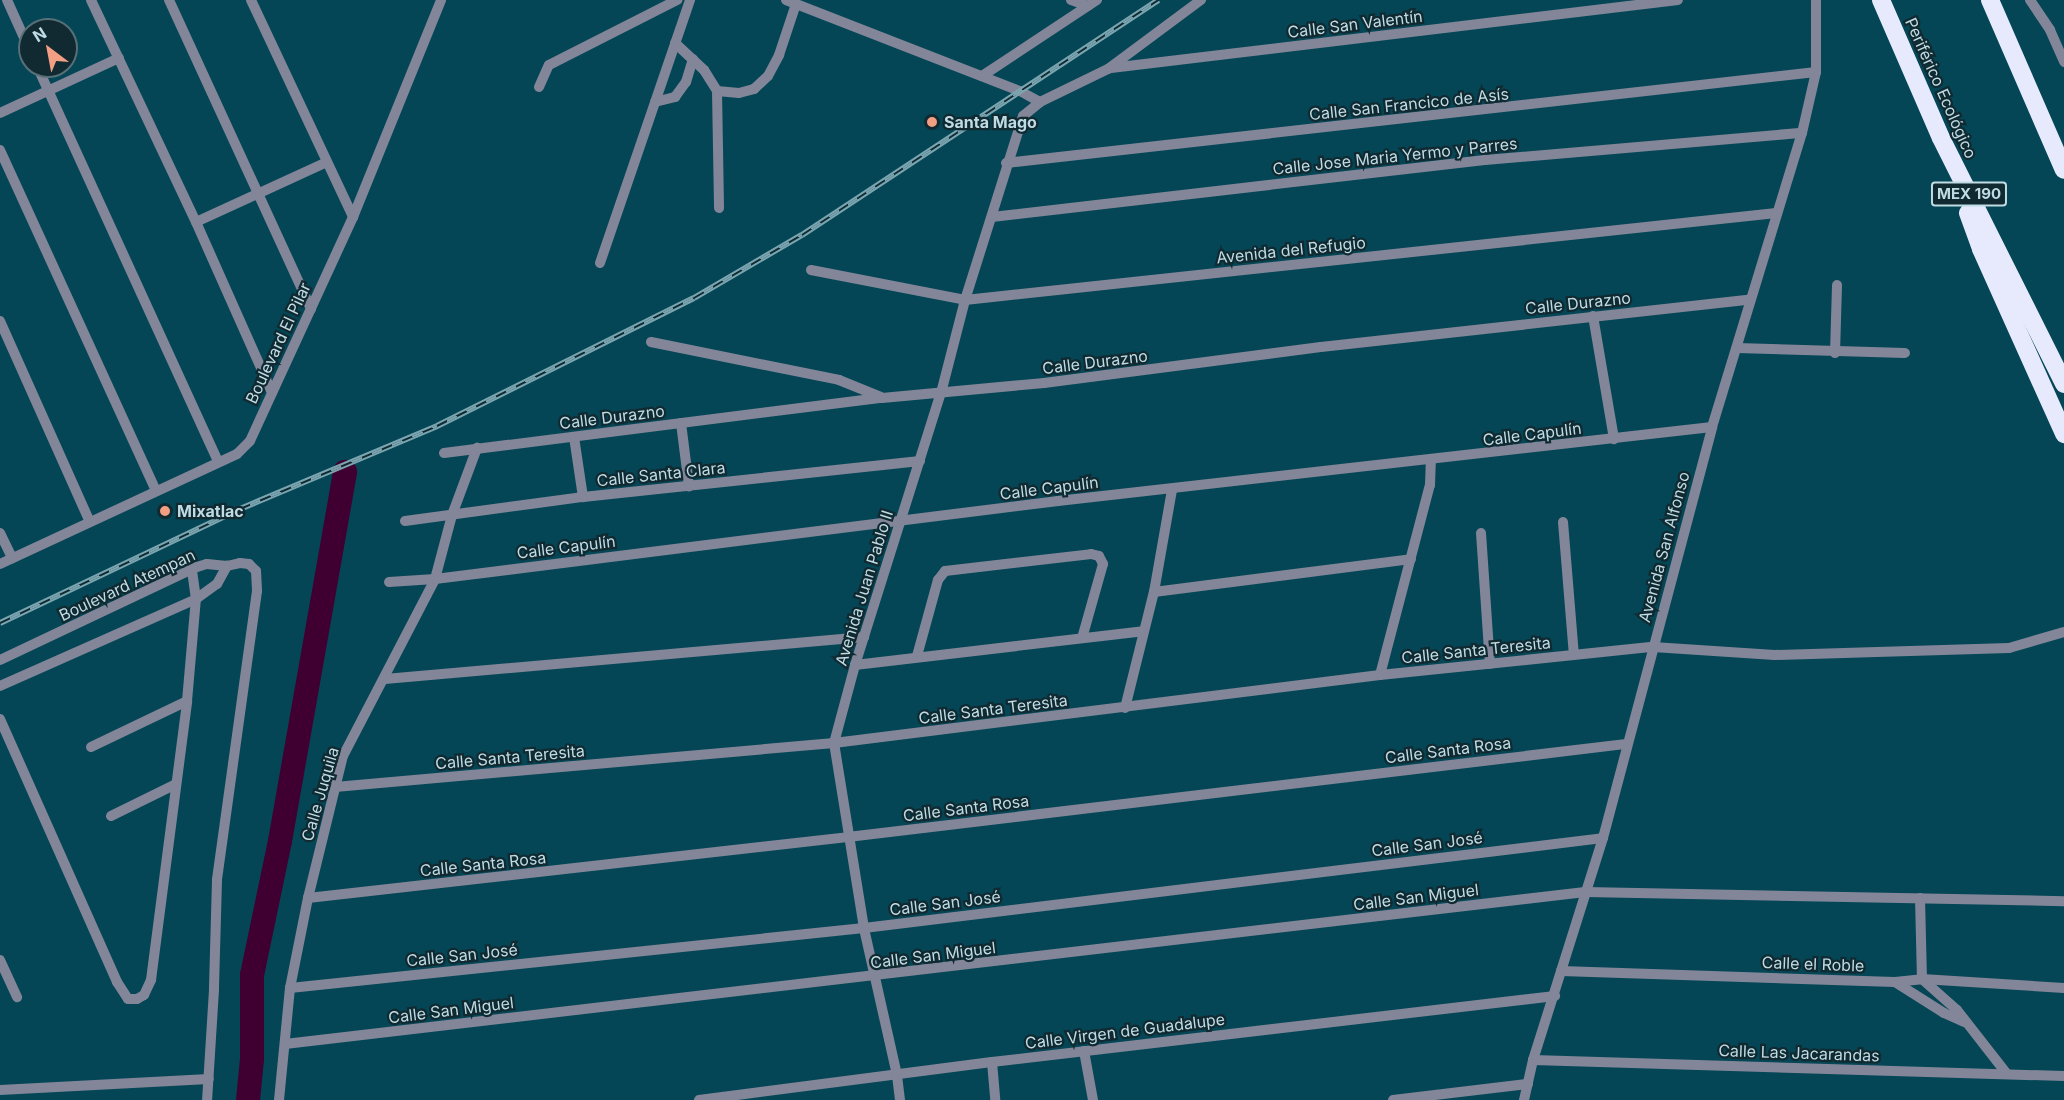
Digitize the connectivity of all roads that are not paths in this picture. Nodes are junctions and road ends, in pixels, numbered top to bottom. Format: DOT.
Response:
graph roads {
  1 [pos="7,0"];
  2 [pos="91,0"];
  3 [pos="169,0"];
  4 [pos="251,0"];
  5 [pos="441,0"];
  6 [pos="676,0"];
  7 [pos="690,0"];
  8 [pos="1071,0"];
  9 [pos="1201,0"];
  10 [pos="1678,0"];
  11 [pos="1816,0"];
  12 [pos="1881,0"];
  13 [pos="1990,0"];
  14 [pos="2030,0"];
  15 [pos="791,2"];
  16 [pos="1093,3"];
  17 [pos="18,24"];
  18 [pos="675,42"];
  19 [pos="119,58"];
  20 [pos="693,59"];
  21 [pos="2064,62"];
  22 [pos="1107,69"];
  23 [pos="1816,72"];
  24 [pos="982,76"];
  25 [pos="42,78"];
  26 [pos="539,87"];
  27 [pos="48,91"];
  28 [pos="717,91"];
  29 [pos="655,102"];
  30 [pos="1040,102"];
  31 [pos="0,113"];
  32 [pos="1802,133"];
  33 [pos="1941,138"];
  34 [pos="0,150"];
  35 [pos="327,162"];
  36 [pos="1006,163"];
  37 [pos="2064,170"];
  38 [pos="258,194"];
  39 [pos="719,208"];
  40 [pos="1776,213"];
  41 [pos="352,217"];
  42 [pos="992,217"];
  43 [pos="196,222"];
  44 [pos="600,263"];
  45 [pos="811,270"];
  46 [pos="1837,285"];
  47 [pos="965,300"];
  48 [pos="1750,300"];
  49 [pos="311,309"];
  50 [pos="1593,316"];
  51 [pos="0,321"];
  52 [pos="651,342"];
  53 [pos="1737,348"];
  54 [pos="1835,353"];
  55 [pos="1905,353"];
  56 [pos="2064,384"];
  57 [pos="272,393"];
  58 [pos="941,393"];
  59 [pos="882,398"];
  60 [pos="681,423"];
  61 [pos="1712,427"];
  62 [pos="2064,434"];
  63 [pos="574,437"];
  64 [pos="1614,439"];
  65 [pos="477,448"];
  66 [pos="444,453"];
  67 [pos="1431,460"];
  68 [pos="920,461"];
  69 [pos="218,462"];
  70 [pos="689,486"];
  71 [pos="1172,489"];
  72 [pos="156,491"];
  73 [pos="583,497"];
  74 [pos="452,515"];
  75 [pos="405,521"];
  76 [pos="901,521"];
  77 [pos="90,522"];
  78 [pos="1563,522"];
  79 [pos="0,533"];
  80 [pos="1481,533"];
  81 [pos="12,558"];
  82 [pos="1411,559"];
  83 [pos="0,564"];
  84 [pos="227,566"];
  85 [pos="192,570"];
  86 [pos="435,579"];
  87 [pos="390,582"];
  88 [pos="1154,592"];
  89 [pos="196,599"];
  90 [pos="1143,631"];
  91 [pos="2064,633"];
  92 [pos="864,637"];
  93 [pos="1082,638"];
  94 [pos="1653,647"];
  95 [pos="1574,655"];
  96 [pos="917,656"];
  97 [pos="0,660"];
  98 [pos="1490,664"];
  99 [pos="855,665"];
  100 [pos="1380,675"];
  101 [pos="385,679"];
  102 [pos="0,686"];
  103 [pos="187,701"];
  104 [pos="1125,708"];
  105 [pos="0,719"];
  106 [pos="834,743"];
  107 [pos="1626,744"];
  108 [pos="91,747"];
  109 [pos="176,784"];
  110 [pos="335,787"];
  111 [pos="111,816"];
  112 [pos="848,837"];
  113 [pos="1603,838"];
  114 [pos="1585,892"];
  115 [pos="308,898"];
  116 [pos="1920,898"];
  117 [pos="2064,901"];
  118 [pos="864,928"];
  119 [pos="0,960"];
  120 [pos="1561,971"];
  121 [pos="874,977"];
  122 [pos="1922,980"];
  123 [pos="1894,982"];
  124 [pos="290,988"];
  125 [pos="2064,988"];
  126 [pos="1555,996"];
  127 [pos="17,997"];
  128 [pos="1967,1023"];
  129 [pos="285,1044"];
  130 [pos="1084,1051"];
  131 [pos="1533,1060"];
  132 [pos="992,1062"];
  133 [pos="2007,1074"];
  134 [pos="897,1075"];
  135 [pos="2064,1076"];
  136 [pos="209,1079"];
  137 [pos="1528,1084"];
  138 [pos="0,1090"];
  139 [pos="796,1095"];
  140 [pos="207,1100"];
  141 [pos="279,1100"];
  142 [pos="699,1100"];
  143 [pos="900,1100"];
  144 [pos="995,1100"];
  145 [pos="1093,1100"];
  146 [pos="1394,1100"];
  147 [pos="1524,1100"];
  1 -- 17 [label="street"];
  2 -- 19 [label="street"];
  3 -- 38 [label="street"];
  4 -- 35 [label="street"];
  5 -- 41 [label="street, Boulevard El Pilar"];
  6 -- 26 [label="street"];
  7 -- 18 [label="street"];
  8 -- 16 [label="street"];
  9 -- 22 [label="street"];
  10 -- 22 [label="street, Calle San Valentín"];
  11 -- 23 [label="street, Avenida San Alfonso"];
  12 -- 33 [label="highway, Periférico Ecológico / MEX 190"];
  13 -- 37 [label="highway"];
  14 -- 21 [label="street"];
  15 -- 24 [label="street"];
  15 -- 28 [label="street"];
  16 -- 24 [label="street"];
  18 -- 20 [label="street"];
  18 -- 29 [label="street"];
  19 -- 27 [label="street"];
  19 -- 43 [label="street"];
  20 -- 28 [label="street"];
  20 -- 29 [label="street"];
  22 -- 30 [label="street"];
  23 -- 32 [label="street, Avenida San Alfonso"];
  23 -- 36 [label="street, Calle San Francico de Asís"];
  24 -- 30 [label="street"];
  25 -- 27 [label="street"];
  27 -- 31 [label="street"];
  27 -- 69 [label="street"];
  28 -- 39 [label="street"];
  29 -- 44 [label="street"];
  30 -- 36 [label="street, Avenida Juan Pablo II"];
  32 -- 40 [label="street, Avenida San Alfonso"];
  32 -- 42 [label="street, Calle Jose Maria Yermo y Parres"];
  33 -- 56 [label="highway, Periférico Ecológico / MEX 190"];
  33 -- 62 [label="highway"];
  34 -- 72 [label="street"];
  35 -- 38 [label="street"];
  35 -- 41 [label="street"];
  36 -- 42 [label="street, Avenida Juan Pablo II"];
  38 -- 43 [label="street"];
  38 -- 49 [label="street"];
  40 -- 47 [label="street, Avenida del Refugio"];
  40 -- 48 [label="street, Avenida San Alfonso"];
  41 -- 49 [label="street, Boulevard El Pilar"];
  42 -- 47 [label="street, Avenida Juan Pablo II"];
  43 -- 57 [label="street"];
  45 -- 47 [label="street, Avenida del Refugio"];
  46 -- 54 [label="street"];
  47 -- 58 [label="street, Avenida Juan Pablo II"];
  48 -- 50 [label="street, Calle Durazno"];
  48 -- 53 [label="street, Avenida San Alfonso"];
  49 -- 57 [label="street, Boulevard El Pilar"];
  50 -- 58 [label="street, Calle Durazno"];
  50 -- 64 [label="street"];
  51 -- 77 [label="street"];
  52 -- 59 [label="street"];
  53 -- 54 [label="street"];
  53 -- 61 [label="street, Avenida San Alfonso"];
  54 -- 55 [label="street"];
  57 -- 69 [label="street, Boulevard El Pilar"];
  58 -- 59 [label="street, Calle Durazno"];
  58 -- 68 [label="street, Avenida Juan Pablo II"];
  59 -- 60 [label="street, Calle Durazno"];
  60 -- 63 [label="street, Calle Durazno"];
  60 -- 70 [label="street"];
  61 -- 64 [label="street, Calle Capulín"];
  61 -- 94 [label="street, Avenida San Alfonso"];
  63 -- 65 [label="street, Calle Durazno"];
  63 -- 73 [label="street"];
  64 -- 67 [label="street, Calle Capulín"];
  65 -- 66 [label="street, Calle Durazno"];
  65 -- 74 [label="street, Calle Juquila"];
  67 -- 71 [label="street, Calle Capulín"];
  67 -- 82 [label="street"];
  68 -- 70 [label="street, Calle Santa Clara"];
  68 -- 76 [label="street, Avenida Juan Pablo II"];
  69 -- 72 [label="street, Boulevard El Pilar"];
  70 -- 73 [label="street, Calle Santa Clara"];
  71 -- 76 [label="street, Calle Capulín"];
  71 -- 88 [label="street"];
  72 -- 77 [label="street, Boulevard El Pilar"];
  73 -- 74 [label="street, Calle Santa Clara"];
  74 -- 75 [label="street, Calle Santa Clara"];
  74 -- 86 [label="street, Calle Juquila"];
  76 -- 86 [label="street, Calle Capulín"];
  76 -- 92 [label="street, Avenida Juan Pablo II"];
  77 -- 81 [label="street, Boulevard El Pilar"];
  78 -- 95 [label="street"];
  79 -- 81 [label="street"];
  80 -- 98 [label="street"];
  81 -- 83 [label="street, Boulevard El Pilar"];
  82 -- 88 [label="street"];
  82 -- 100 [label="street"];
  84 -- 85 [label="street, Boulevard Atempan"];
  84 -- 89 [label="street"];
  84 -- 136 [label="street, Boulevard Atempan"];
  85 -- 89 [label="street"];
  85 -- 97 [label="street, Boulevard Atempan"];
  86 -- 87 [label="street, Calle Capulín"];
  86 -- 101 [label="street, Calle Juquila"];
  88 -- 90 [label="street"];
  89 -- 102 [label="street"];
  89 -- 103 [label="street"];
  90 -- 93 [label="street"];
  90 -- 104 [label="street"];
  91 -- 94 [label="street, Calle Santa Teresita"];
  92 -- 99 [label="street, Avenida Juan Pablo II"];
  92 -- 101 [label="street"];
  93 -- 96 [label="street"];
  93 -- 96 [label="street"];
  94 -- 95 [label="street, Calle Santa Teresita"];
  94 -- 107 [label="street, Avenida San Alfonso"];
  95 -- 98 [label="street, Calle Santa Teresita"];
  96 -- 99 [label="street"];
  98 -- 100 [label="street, Calle Santa Teresita"];
  99 -- 106 [label="street, Avenida Juan Pablo II"];
  100 -- 104 [label="street, Calle Santa Teresita"];
  101 -- 110 [label="street, Calle Juquila"];
  103 -- 108 [label="street"];
  103 -- 109 [label="street"];
  104 -- 106 [label="street, Calle Santa Teresita"];
  105 -- 109 [label="street"];
  106 -- 110 [label="street, Calle Santa Teresita"];
  106 -- 112 [label="street, Avenida Juan Pablo II"];
  107 -- 112 [label="street, Calle Santa Rosa"];
  107 -- 113 [label="street, Avenida San Alfonso"];
  109 -- 111 [label="street"];
  110 -- 115 [label="street, Calle Juquila"];
  112 -- 115 [label="street, Calle Santa Rosa"];
  112 -- 118 [label="street, Avenida Juan Pablo II"];
  113 -- 114 [label="street, Avenida San Alfonso"];
  113 -- 118 [label="street, Calle San José"];
  114 -- 116 [label="street, Calle San Miguel"];
  114 -- 120 [label="street, Avenida San Alfonso"];
  114 -- 121 [label="street, Calle San Miguel"];
  115 -- 124 [label="street, Calle Juquila"];
  116 -- 117 [label="street, Calle San Miguel"];
  116 -- 122 [label="street"];
  118 -- 121 [label="street, Avenida Juan Pablo II"];
  118 -- 124 [label="street, Calle San José"];
  119 -- 127 [label="street"];
  120 -- 123 [label="street, Calle el Roble"];
  120 -- 126 [label="street, Avenida San Alfonso"];
  121 -- 129 [label="street, Calle San Miguel"];
  121 -- 134 [label="street, Avenida Juan Pablo II"];
  122 -- 123 [label="street, Calle el Roble"];
  122 -- 125 [label="street, Calle el Roble"];
  122 -- 128 [label="street"];
  123 -- 128 [label="street"];
  124 -- 129 [label="street, Calle Juquila"];
  126 -- 130 [label="street, Calle Virgen de Guadalupe"];
  126 -- 131 [label="street, Avenida San Alfonso"];
  128 -- 133 [label="street"];
  129 -- 141 [label="street, Calle Juquila"];
  130 -- 132 [label="street, Calle Virgen de Guadalupe"];
  130 -- 145 [label="street"];
  131 -- 133 [label="street, Calle Las Jacarandas"];
  131 -- 137 [label="street, Avenida San Alfonso"];
  132 -- 134 [label="street, Calle Virgen de Guadalupe"];
  132 -- 144 [label="street"];
  133 -- 135 [label="street, Calle Las Jacarandas"];
  134 -- 139 [label="street, Calle Virgen de Guadalupe"];
  134 -- 143 [label="street, Avenida Juan Pablo II"];
  136 -- 138 [label="street"];
  136 -- 140 [label="street"];
  137 -- 146 [label="street"];
  137 -- 147 [label="street, Avenida San Alfonso"];
  139 -- 142 [label="street, Calle Virgen de Guadalupe"];
}
